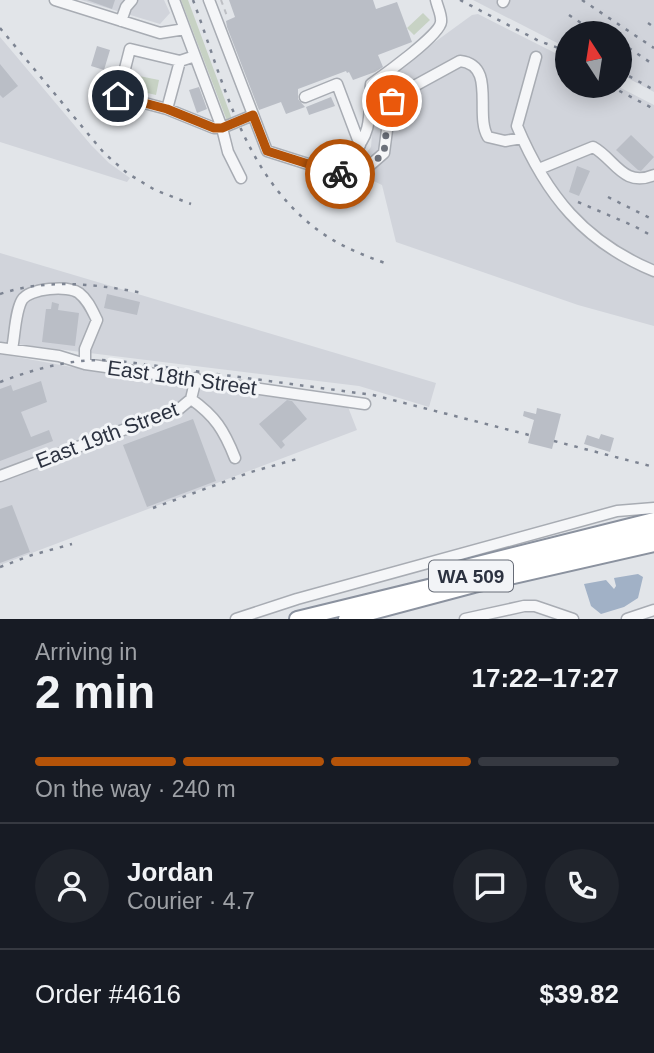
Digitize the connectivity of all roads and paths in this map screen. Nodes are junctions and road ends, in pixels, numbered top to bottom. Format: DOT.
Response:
graph roads {
  1 [pos="55,0"];
  2 [pos="132,0"];
  3 [pos="174,0"];
  4 [pos="209,0"];
  5 [pos="221,0"];
  6 [pos="436,0"];
  7 [pos="227,16"];
  8 [pos="121,21"];
  9 [pos="185,29"];
  10 [pos="195,56"];
  11 [pos="536,57"];
  12 [pos="180,61"];
  13 [pos="304,97"];
  14 [pos="167,109"];
  15 [pos="253,115"];
  16 [pos="222,128"];
  17 [pos="522,138"];
  18 [pos="360,145"];
  19 [pos="539,169"];
  20 [pos="352,174"];
  21 [pos="654,175"];
  22 [pos="241,178"];
  23 [pos="366,184"];
  24 [pos="654,271"];
  25 [pos="0,348"];
  26 [pos="12,349"];
  27 [pos="85,364"];
  28 [pos="195,378"];
  29 [pos="191,399"];
  30 [pos="365,404"];
  31 [pos="235,457"];
  32 [pos="0,476"];
  33 [pos="654,508"];
  34 [pos="650,538"];
  35 [pos="654,610"];
  36 [pos="236,619"];
  37 [pos="298,619"];
  38 [pos="346,619"];
  39 [pos="465,619"];
  40 [pos="573,619"];
  41 [pos="627,619"];
  1 -- 8 [label="street"];
  2 -- 8 [label="street"];
  3 -- 9 [label="street"];
  4 -- 15 [label="street"];
  5 -- 7 [label="path"];
  6 -- 18 [label="street"];
  8 -- 9 [label="street"];
  9 -- 10 [label="street"];
  10 -- 12 [label="street"];
  10 -- 16 [label="street"];
  11 -- 17 [label="street"];
  12 -- 14 [label="street"];
  12 -- 14 [label="street"];
  13 -- 18 [label="street"];
  14 -- 16 [label="street"];
  15 -- 16 [label="street"];
  15 -- 20 [label="street"];
  16 -- 22 [label="street"];
  17 -- 19 [label="street"];
  17 -- 20 [label="street"];
  18 -- 20 [label="street"];
  19 -- 21 [label="street"];
  19 -- 24 [label="street"];
  20 -- 23 [label="street"];
  25 -- 26 [label="street, East 18th Street"];
  26 -- 27 [label="street, East 18th Street"];
  26 -- 27 [label="street"];
  27 -- 28 [label="street, East 18th Street"];
  28 -- 29 [label="street, East 19th Street"];
  28 -- 30 [label="street, East 18th Street"];
  29 -- 31 [label="street"];
  29 -- 32 [label="street, East 19th Street"];
  33 -- 36 [label="street"];
  34 -- 37 [label="highway"];
  34 -- 38 [label="highway, WA 509"];
  35 -- 41 [label="street"];
  39 -- 40 [label="street"];
}
